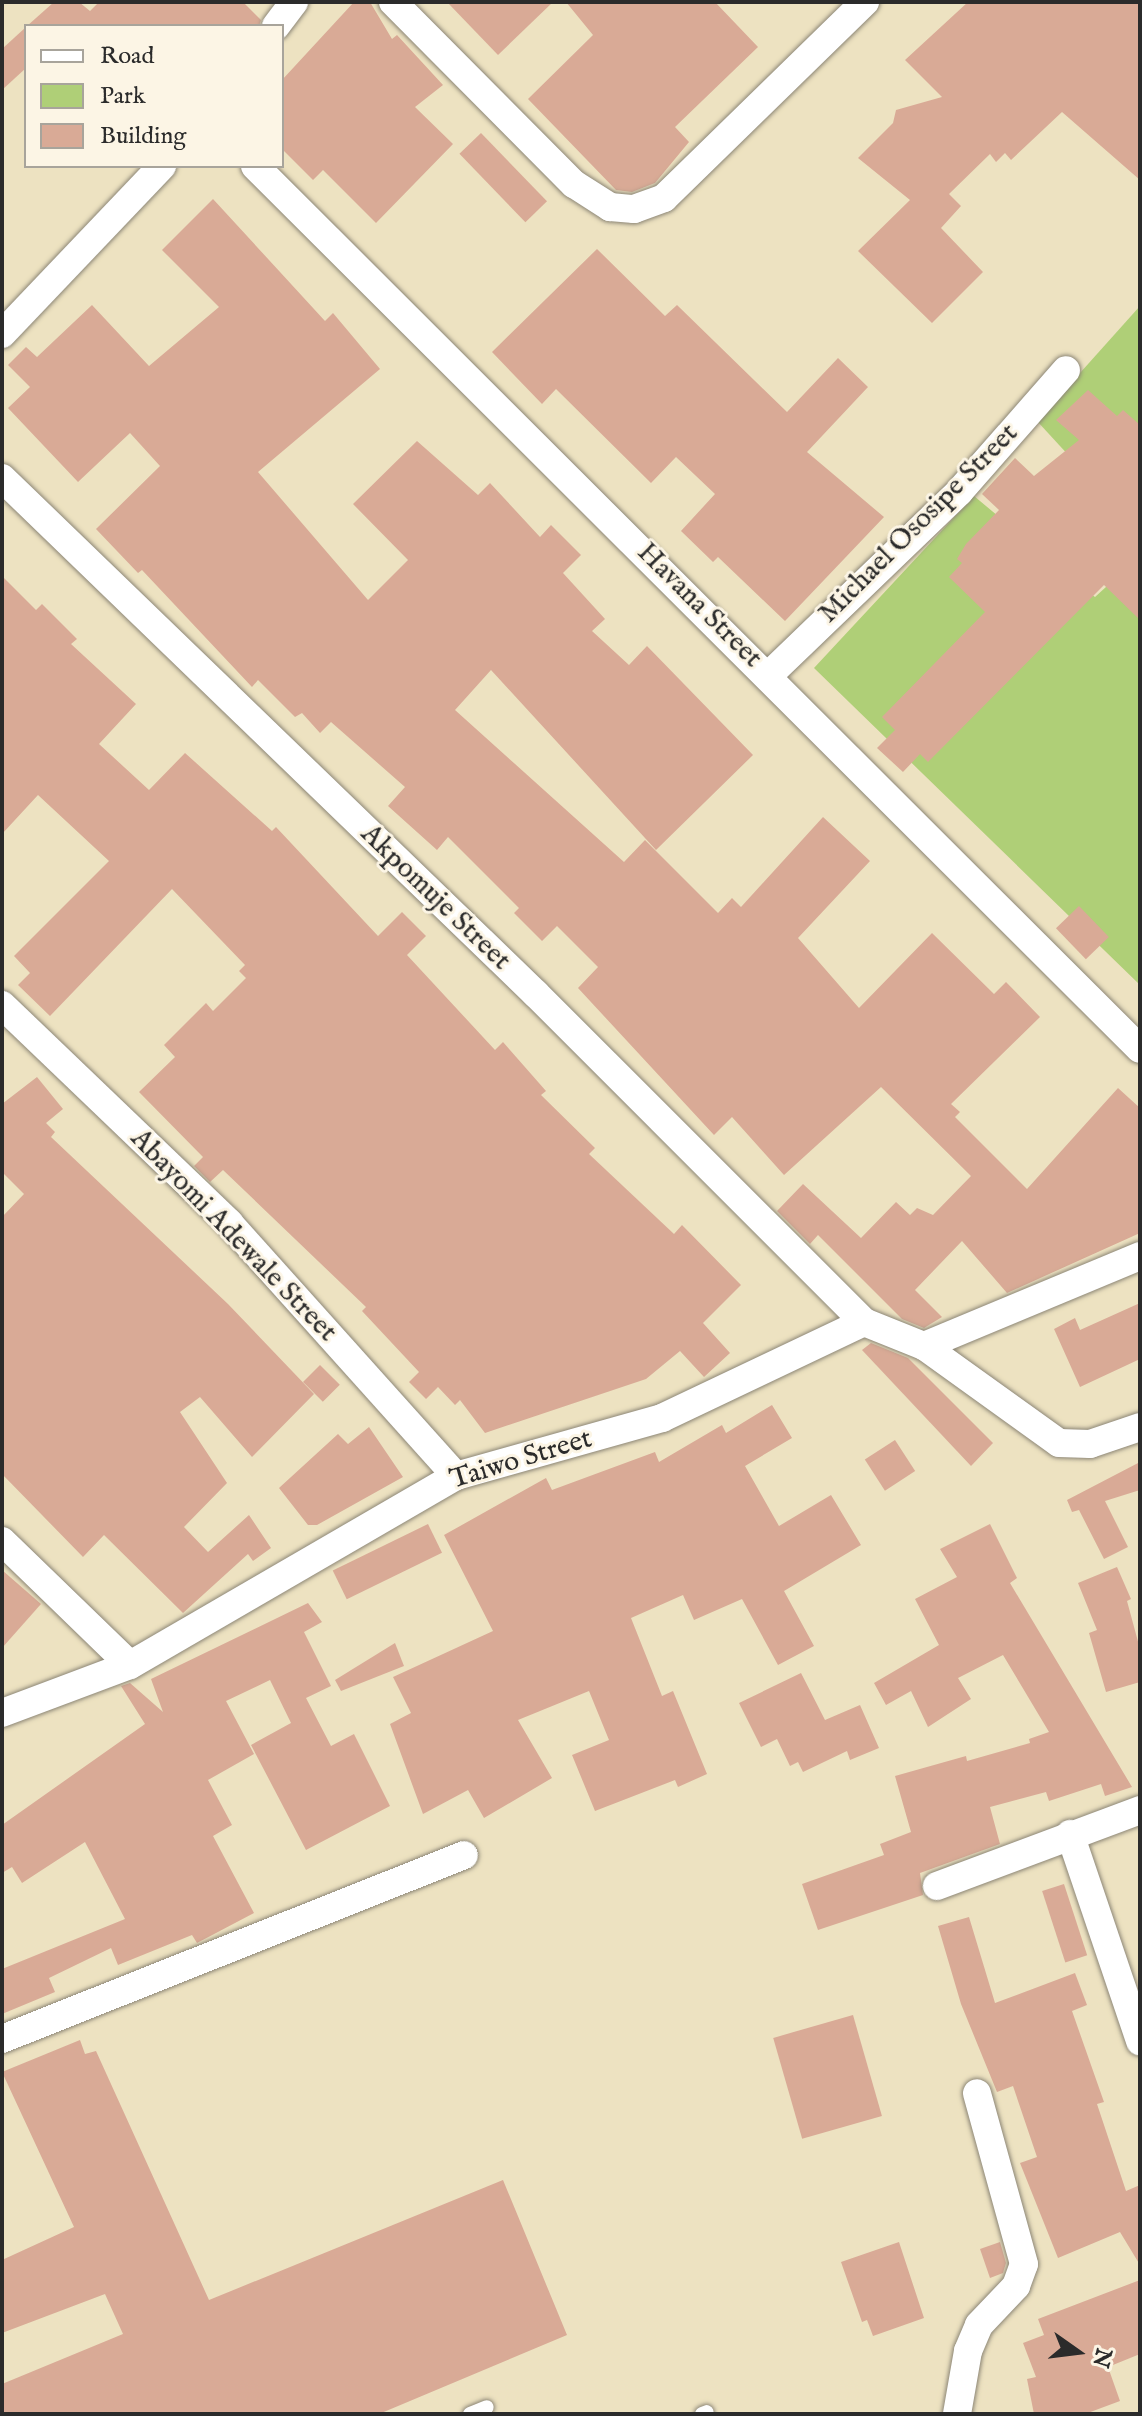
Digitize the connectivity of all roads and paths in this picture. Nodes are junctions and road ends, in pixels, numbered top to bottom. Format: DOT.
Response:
graph roads {
  1 [pos="294,2"];
  2 [pos="393,2"];
  3 [pos="865,2"];
  4 [pos="278,24"];
  5 [pos="160,168"];
  6 [pos="257,168"];
  7 [pos="2,334"];
  8 [pos="1066,370"];
  9 [pos="2,478"];
  10 [pos="769,675"];
  11 [pos="2,1005"];
  12 [pos="1140,1049"];
  13 [pos="1140,1256"];
  14 [pos="864,1322"];
  15 [pos="924,1346"];
  16 [pos="1140,1427"];
  17 [pos="456,1476"];
  18 [pos="2,1541"];
  19 [pos="130,1665"];
  20 [pos="2,1713"];
  21 [pos="1140,1810"];
  22 [pos="1070,1834"];
  23 [pos="464,1855"];
  24 [pos="937,1886"];
  25 [pos="2,2039"];
  26 [pos="1140,2041"];
  27 [pos="977,2093"];
  28 [pos="487,2407"];
  29 [pos="470,2414"];
  30 [pos="957,2414"];
  1 -- 4 [label="street"];
  2 -- 3 [label="street"];
  5 -- 7 [label="street"];
  6 -- 10 [label="street, Havana Street"];
  8 -- 10 [label="street, Michael Ososipe Street"];
  9 -- 14 [label="street, Akpomuje Street"];
  10 -- 12 [label="street, Havana Street"];
  11 -- 17 [label="street, Abayomi Adewale Street"];
  13 -- 15 [label="street"];
  14 -- 15 [label="street"];
  14 -- 17 [label="street, Taiwo Street"];
  15 -- 16 [label="street"];
  17 -- 19 [label="street, Taiwo Street"];
  18 -- 19 [label="street"];
  19 -- 20 [label="street, Taiwo Street"];
  21 -- 22 [label="street"];
  22 -- 24 [label="street"];
  22 -- 26 [label="street"];
  23 -- 25 [label="street"];
  27 -- 30 [label="street"];
  28 -- 29 [label="lane"];
}
